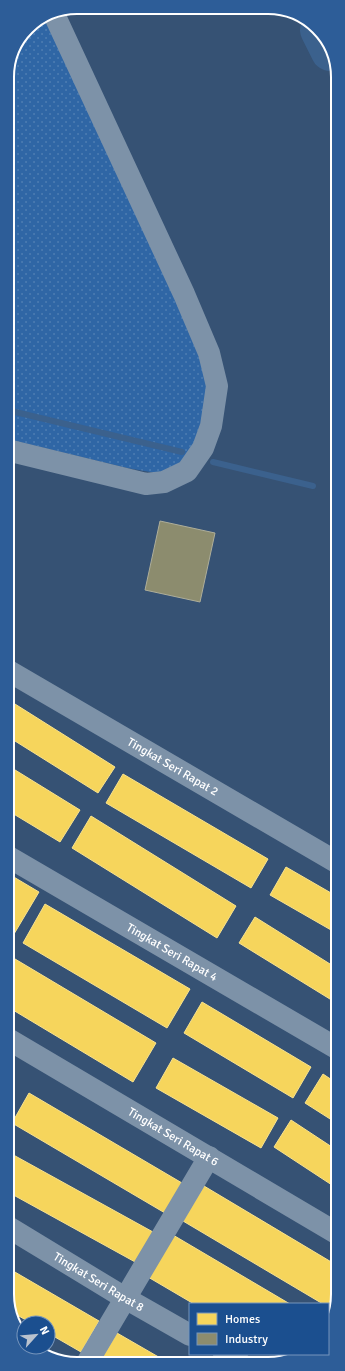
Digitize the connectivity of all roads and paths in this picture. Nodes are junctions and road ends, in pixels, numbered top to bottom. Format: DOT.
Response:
graph roads {
  1 [pos="55,18"];
  2 [pos="14,452"];
  3 [pos="14,674"];
  4 [pos="14,859"];
  5 [pos="331,859"];
  6 [pos="14,1043"];
  7 [pos="331,1044"];
  8 [pos="209,1157"];
  9 [pos="331,1230"];
  10 [pos="14,1231"];
  11 [pos="125,1298"];
  12 [pos="189,1334"];
  13 [pos="90,1357"];
  1 -- 2 [label="street"];
  3 -- 5 [label="street, Tingkat Seri Rapat 2"];
  4 -- 7 [label="street, Tingkat Seri Rapat 4"];
  6 -- 8 [label="street, Tingkat Seri Rapat 6"];
  8 -- 9 [label="street, Tingkat Seri Rapat 6"];
  8 -- 11 [label="street"];
  10 -- 11 [label="street, Tingkat Seri Rapat 8"];
  11 -- 12 [label="street, Tingkat Seri Rapat 8"];
  11 -- 13 [label="street"];
}
